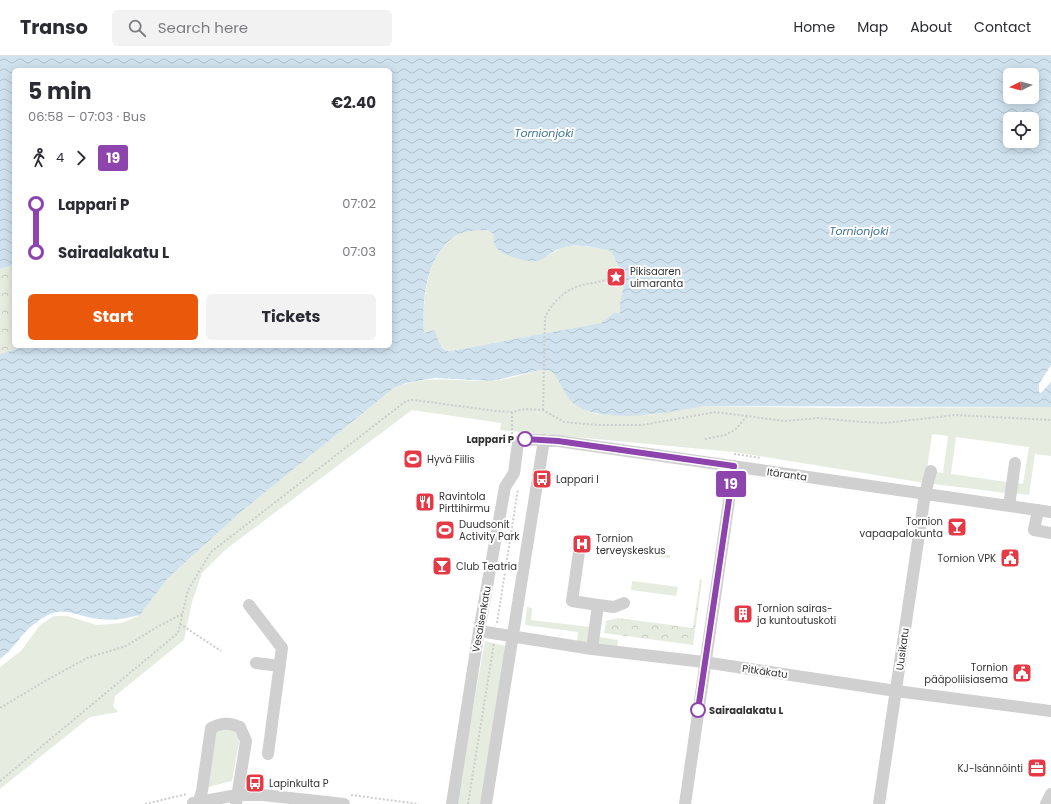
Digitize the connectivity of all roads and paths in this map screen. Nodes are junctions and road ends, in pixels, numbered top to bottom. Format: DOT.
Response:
graph roads {
  1 [pos="616,276"];
  2 [pos="543,410"];
  3 [pos="512,412"];
  4 [pos="747,416"];
  5 [pos="1051,420"];
  6 [pos="517,439"];
  7 [pos="705,439"];
  8 [pos="544,440"];
  9 [pos="1015,463"];
  10 [pos="734,466"];
  11 [pos="931,471"];
  12 [pos="925,494"];
  13 [pos="1009,506"];
  14 [pos="1038,510"];
  15 [pos="1051,512"];
  16 [pos="1051,532"];
  17 [pos="579,552"];
  18 [pos="624,603"];
  19 [pos="249,605"];
  20 [pos="598,605"];
  21 [pos="182,614"];
  22 [pos="180,624"];
  23 [pos="479,631"];
  24 [pos="514,637"];
  25 [pos="592,649"];
  26 [pos="221,651"];
  27 [pos="704,662"];
  28 [pos="256,663"];
  29 [pos="280,666"];
  30 [pos="896,691"];
  31 [pos="0,708"];
  32 [pos="1051,711"];
  33 [pos="268,754"];
  34 [pos="0,781"];
  35 [pos="1051,794"];
  36 [pos="237,799"];
  37 [pos="195,803"];
  38 [pos="341,804"];
  39 [pos="452,804"];
  40 [pos="486,804"];
  41 [pos="685,804"];
  42 [pos="879,804"];
  43 [pos="1046,804"];
  1 -- 2 [label="path"];
  2 -- 3 [label="path"];
  2 -- 4 [label="path"];
  3 -- 6 [label="path"];
  3 -- 21 [label="path"];
  4 -- 5 [label="path"];
  4 -- 7 [label="path"];
  6 -- 8 [label="street, Itäranta"];
  6 -- 23 [label="street, Vesaisenkatu"];
  8 -- 10 [label="street, Itäranta"];
  8 -- 24 [label="street"];
  9 -- 13 [label="street"];
  10 -- 12 [label="street, Itäranta"];
  10 -- 27 [label="street"];
  11 -- 12 [label="street, Uusikatu"];
  12 -- 13 [label="street, Itäranta"];
  12 -- 30 [label="street, Uusikatu"];
  13 -- 14 [label="street, Itäranta"];
  14 -- 15 [label="street, Itäranta"];
  14 -- 16 [label="street"];
  17 -- 20 [label="street"];
  18 -- 20 [label="street"];
  19 -- 29 [label="street"];
  20 -- 25 [label="street"];
  21 -- 22 [label="path"];
  21 -- 31 [label="path"];
  22 -- 26 [label="path"];
  22 -- 34 [label="path"];
  23 -- 24 [label="street, Pitkäkatu"];
  23 -- 39 [label="street, Vesaisenkatu"];
  24 -- 25 [label="street, Pitkäkatu"];
  24 -- 40 [label="street"];
  25 -- 27 [label="street, Pitkäkatu"];
  27 -- 30 [label="street, Pitkäkatu"];
  27 -- 41 [label="street"];
  28 -- 29 [label="street"];
  29 -- 33 [label="street"];
  30 -- 32 [label="street, Pitkäkatu"];
  30 -- 42 [label="street, Uusikatu"];
  35 -- 43 [label="street"];
  36 -- 37 [label="street"];
  36 -- 37 [label="street"];
  36 -- 38 [label="street"];
}
